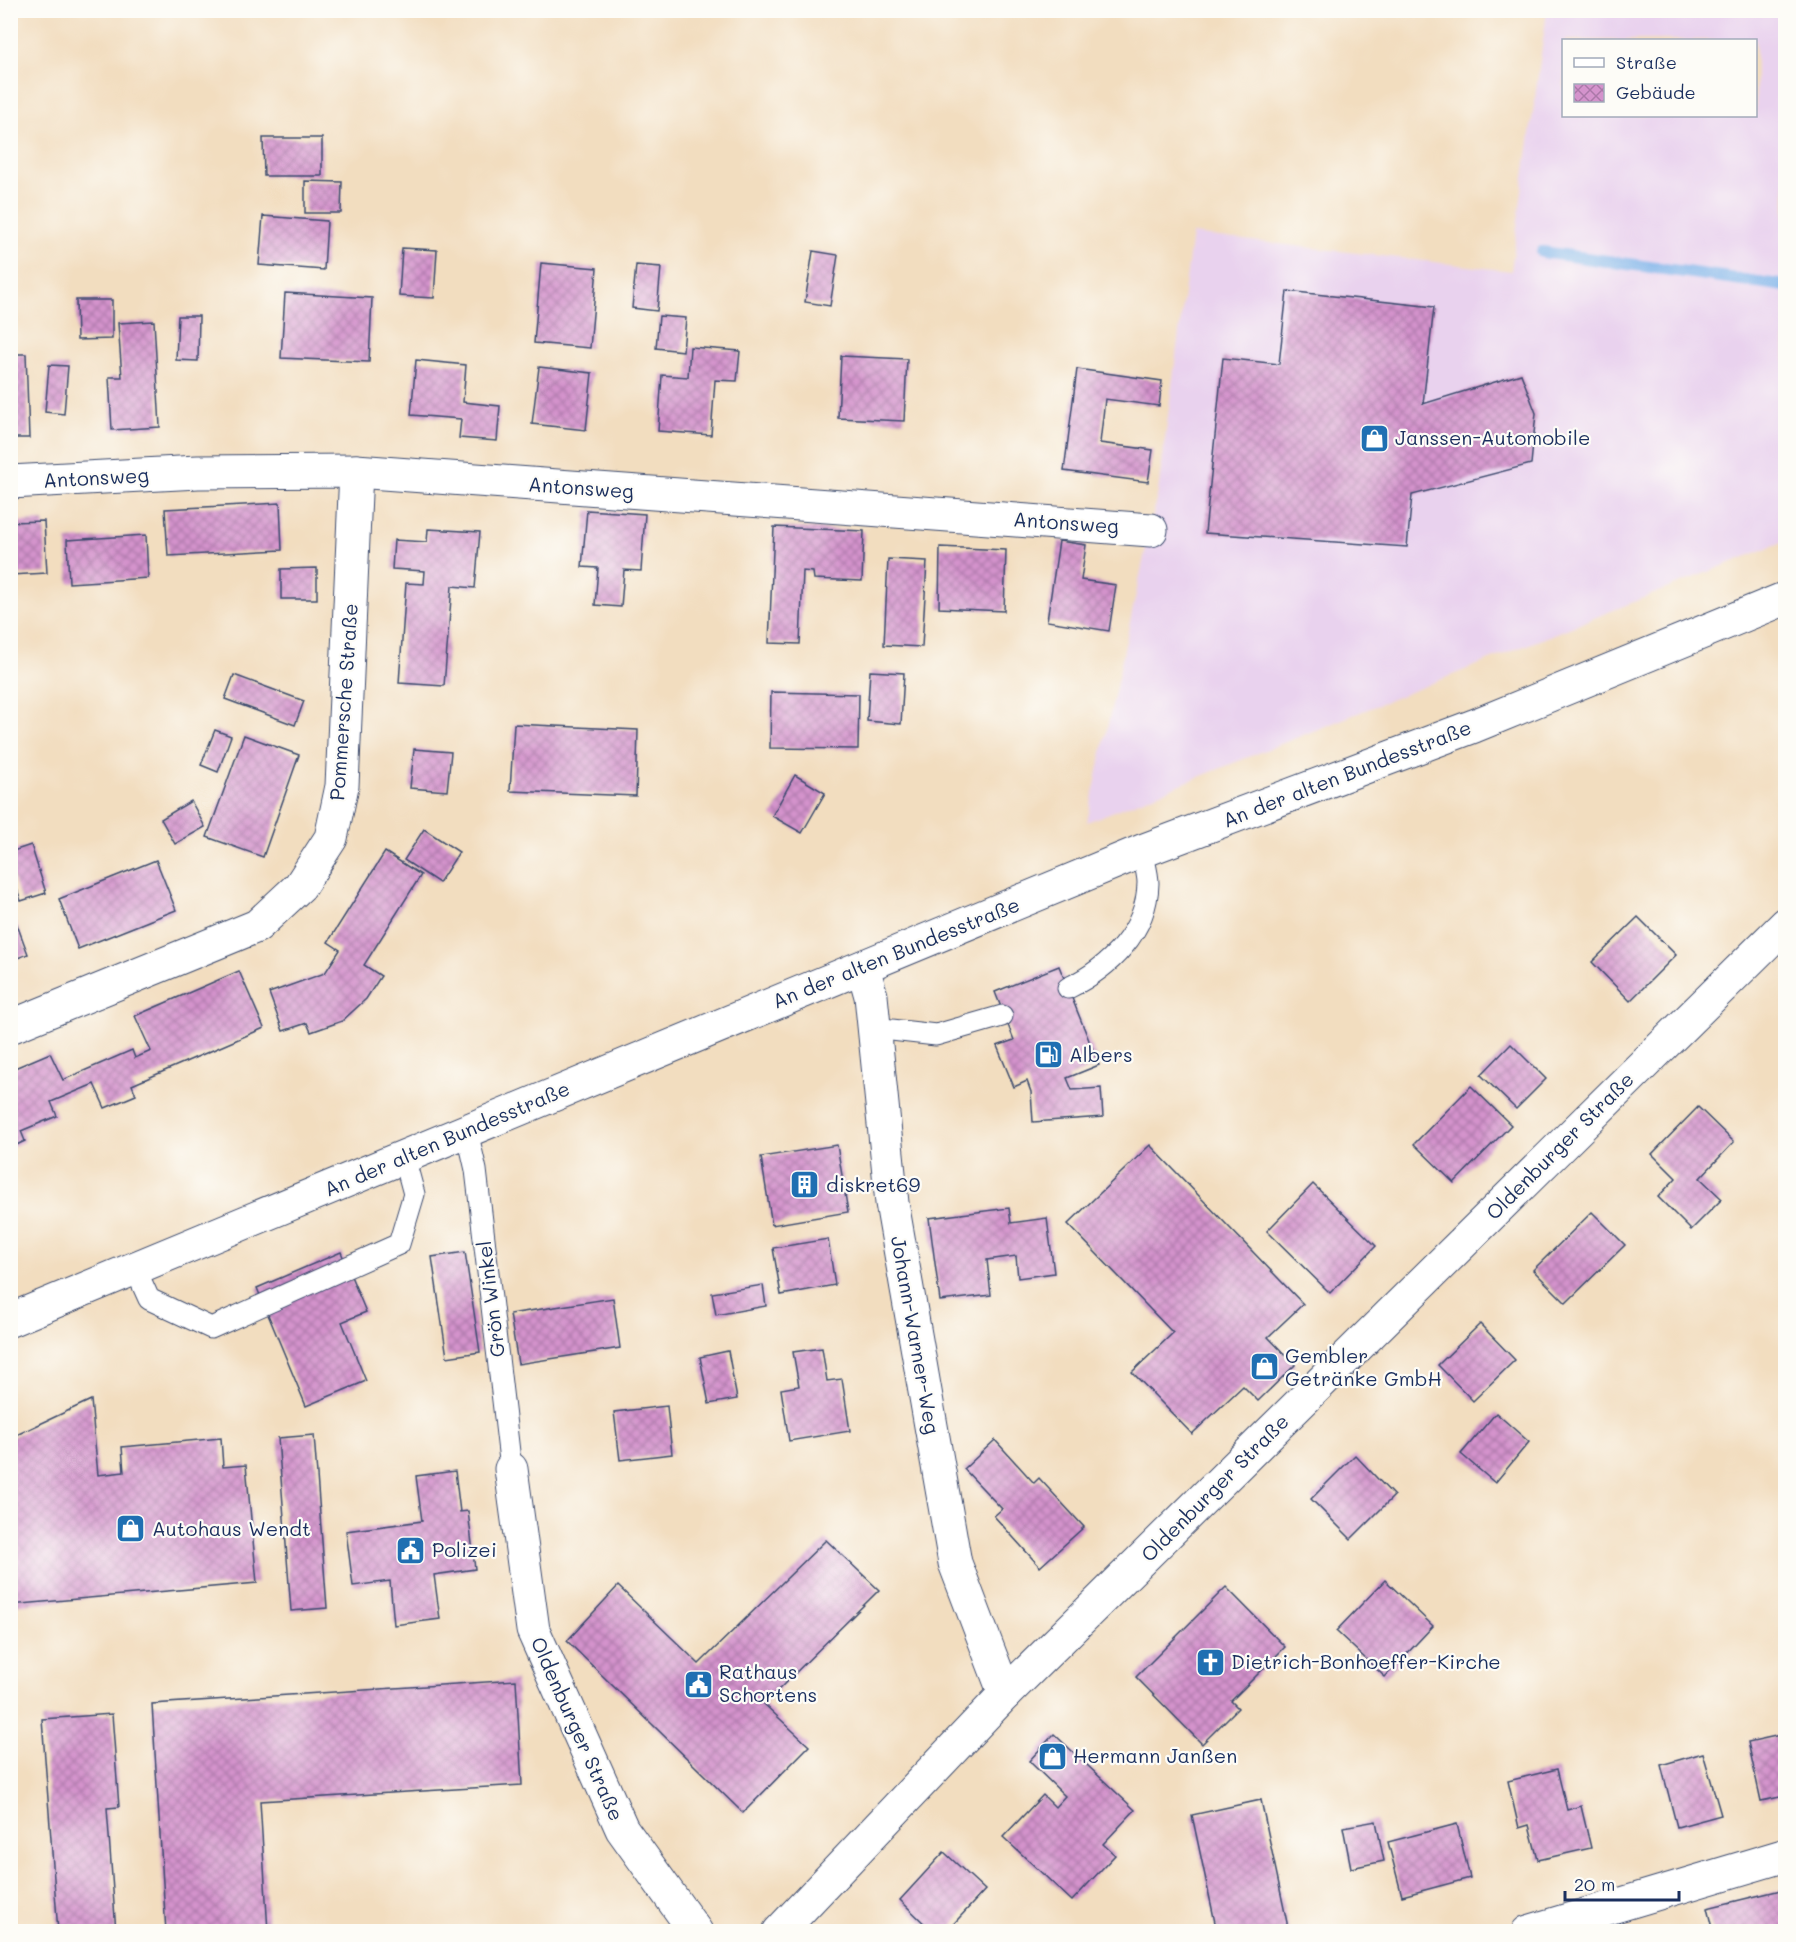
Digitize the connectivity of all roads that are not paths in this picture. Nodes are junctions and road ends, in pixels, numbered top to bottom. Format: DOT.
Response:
graph roads {
  1 [pos="356,471"];
  2 [pos="10,482"];
  3 [pos="1151,530"];
  4 [pos="1785,598"];
  5 [pos="1142,851"];
  6 [pos="1785,924"];
  7 [pos="863,967"];
  8 [pos="1068,988"];
  9 [pos="1002,1016"];
  10 [pos="10,1028"];
  11 [pos="874,1028"];
  12 [pos="467,1131"];
  13 [pos="404,1156"];
  14 [pos="135,1268"];
  15 [pos="10,1320"];
  16 [pos="511,1469"];
  17 [pos="1005,1694"];
  18 [pos="1785,1855"];
  19 [pos="696,1932"];
  20 [pos="778,1932"];
  21 [pos="1528,1932"];
  1 -- 2 [label="street, Antonsweg"];
  1 -- 3 [label="street, Antonsweg"];
  1 -- 10 [label="street, Pommersche Straße"];
  4 -- 5 [label="street, An der alten Bundesstraße"];
  5 -- 7 [label="street, An der alten Bundesstraße"];
  5 -- 8 [label="lane"];
  6 -- 17 [label="street, Oldenburger Straße"];
  7 -- 11 [label="street, Johann-Warner-Weg"];
  7 -- 12 [label="street, An der alten Bundesstraße"];
  9 -- 11 [label="lane"];
  11 -- 17 [label="street, Johann-Warner-Weg"];
  12 -- 13 [label="street, An der alten Bundesstraße"];
  12 -- 16 [label="lane, Grön Winkel"];
  13 -- 14 [label="street, An der alten Bundesstraße"];
  13 -- 14 [label="lane"];
  14 -- 15 [label="street, An der alten Bundesstraße"];
  16 -- 19 [label="street, Oldenburger Straße"];
  17 -- 20 [label="street, Oldenburger Straße"];
  18 -- 21 [label="street"];
}
